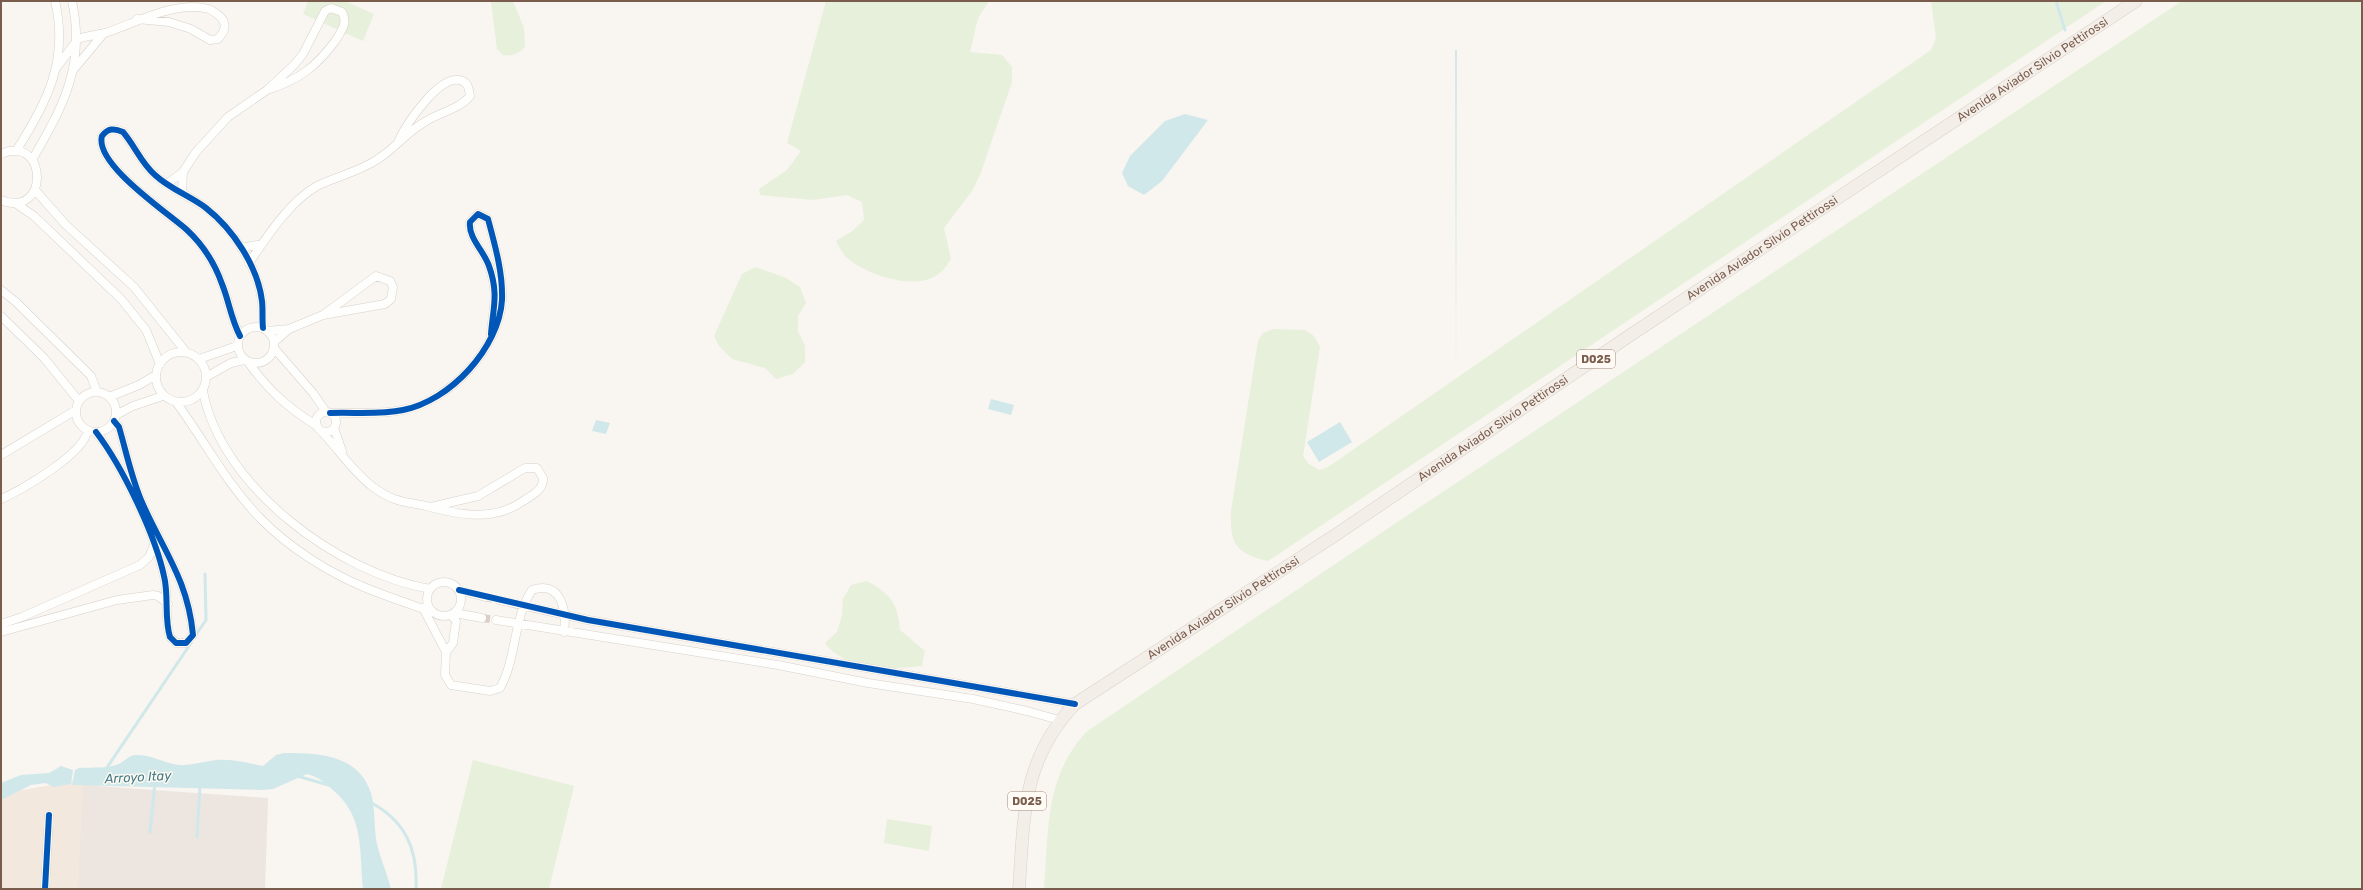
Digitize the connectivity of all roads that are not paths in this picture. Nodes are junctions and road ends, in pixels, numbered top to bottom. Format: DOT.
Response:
graph roads {
  1 [pos="72,1"];
  2 [pos="2136,1"];
  3 [pos="56,2"];
  4 [pos="137,19"];
  5 [pos="104,33"];
  6 [pos="78,39"];
  7 [pos="57,67"];
  8 [pos="74,69"];
  9 [pos="267,90"];
  10 [pos="399,140"];
  11 [pos="16,151"];
  12 [pos="1,154"];
  13 [pos="32,160"];
  14 [pos="183,172"];
  15 [pos="167,184"];
  16 [pos="35,190"];
  17 [pos="182,192"];
  18 [pos="1,200"];
  19 [pos="15,203"];
  20 [pos="262,244"];
  21 [pos="241,248"];
  22 [pos="249,263"];
  23 [pos="1,290"];
  24 [pos="323,314"];
  25 [pos="1,316"];
  26 [pos="289,329"];
  27 [pos="265,330"];
  28 [pos="491,334"];
  29 [pos="240,336"];
  30 [pos="274,345"];
  31 [pos="237,346"];
  32 [pos="186,352"];
  33 [pos="199,359"];
  34 [pos="246,361"];
  35 [pos="160,364"];
  36 [pos="156,375"];
  37 [pos="206,377"];
  38 [pos="203,390"];
  39 [pos="98,392"];
  40 [pos="163,396"];
  41 [pos="109,397"];
  42 [pos="79,401"];
  43 [pos="176,402"];
  44 [pos="76,410"];
  45 [pos="351,412"];
  46 [pos="328,413"];
  47 [pos="115,418"];
  48 [pos="335,425"];
  49 [pos="319,429"];
  50 [pos="91,431"];
  51 [pos="1,455"];
  52 [pos="343,456"];
  53 [pos="1,498"];
  54 [pos="431,507"];
  55 [pos="154,545"];
  56 [pos="430,589"];
  57 [pos="459,590"];
  58 [pos="485,597"];
  59 [pos="499,600"];
  60 [pos="168,604"];
  61 [pos="523,606"];
  62 [pos="423,608"];
  63 [pos="432,612"];
  64 [pos="453,614"];
  65 [pos="566,616"];
  66 [pos="482,618"];
  67 [pos="496,620"];
  68 [pos="1,624"];
  69 [pos="520,624"];
  70 [pos="1,632"];
  71 [pos="564,632"];
  72 [pos="733,645"];
  73 [pos="446,652"];
  74 [pos="731,658"];
  75 [pos="1075,704"];
  76 [pos="1060,720"];
  77 [pos="49,815"];
  78 [pos="45,889"];
  79 [pos="1018,889"];
  1 -- 6 [label="street"];
  2 -- 75 [label="main road, Avenida Aviador Silvio Pettirossi / D025"];
  3 -- 7 [label="street"];
  4 -- 4 [label="street"];
  4 -- 5 [label="street"];
  5 -- 6 [label="street"];
  5 -- 8 [label="street"];
  6 -- 7 [label="street"];
  6 -- 8 [label="street"];
  7 -- 11 [label="street"];
  8 -- 13 [label="street"];
  9 -- 9 [label="street"];
  9 -- 14 [label="street"];
  10 -- 10 [label="street"];
  10 -- 20 [label="street"];
  11 -- 12 [label="street"];
  11 -- 13 [label="street"];
  13 -- 16 [label="street"];
  14 -- 15 [label="street"];
  14 -- 17 [label="street"];
  15 -- 17 [label="street"];
  15 -- 29 [label="street"];
  16 -- 19 [label="street"];
  16 -- 32 [label="street"];
  17 -- 21 [label="street"];
  18 -- 19 [label="street"];
  19 -- 35 [label="street"];
  20 -- 21 [label="street"];
  20 -- 22 [label="street"];
  21 -- 22 [label="street"];
  22 -- 27 [label="street"];
  23 -- 39 [label="street"];
  24 -- 24 [label="street"];
  24 -- 26 [label="street"];
  25 -- 42 [label="street"];
  26 -- 27 [label="street"];
  26 -- 30 [label="street"];
  27 -- 29 [label="street"];
  27 -- 30 [label="street"];
  28 -- 28 [label="street"];
  28 -- 45 [label="street"];
  29 -- 31 [label="street"];
  30 -- 34 [label="street"];
  30 -- 46 [label="street"];
  31 -- 33 [label="street"];
  31 -- 34 [label="street"];
  32 -- 33 [label="street"];
  32 -- 35 [label="street"];
  33 -- 37 [label="street"];
  34 -- 37 [label="street"];
  34 -- 49 [label="street"];
  35 -- 36 [label="street"];
  36 -- 40 [label="street"];
  36 -- 41 [label="street"];
  37 -- 38 [label="street"];
  38 -- 43 [label="street"];
  38 -- 56 [label="street"];
  39 -- 41 [label="street"];
  39 -- 42 [label="street"];
  40 -- 43 [label="street"];
  40 -- 47 [label="street"];
  41 -- 47 [label="street"];
  42 -- 44 [label="street"];
  43 -- 62 [label="street"];
  44 -- 50 [label="street"];
  44 -- 51 [label="street"];
  45 -- 46 [label="street"];
  45 -- 48 [label="street"];
  46 -- 48 [label="street"];
  46 -- 49 [label="street"];
  47 -- 50 [label="street"];
  47 -- 60 [label="street"];
  48 -- 49 [label="street"];
  48 -- 52 [label="street"];
  49 -- 52 [label="street"];
  50 -- 53 [label="street"];
  50 -- 55 [label="street"];
  52 -- 54 [label="street"];
  54 -- 54 [label="street"];
  55 -- 60 [label="street"];
  55 -- 68 [label="street"];
  56 -- 57 [label="street"];
  56 -- 63 [label="street"];
  57 -- 58 [label="street"];
  57 -- 64 [label="street"];
  59 -- 61 [label="street"];
  60 -- 70 [label="street"];
  61 -- 65 [label="street"];
  61 -- 65 [label="street"];
  61 -- 69 [label="street"];
  62 -- 63 [label="street"];
  62 -- 73 [label="street"];
  63 -- 64 [label="street"];
  64 -- 66 [label="street"];
  64 -- 73 [label="street"];
  65 -- 71 [label="street"];
  65 -- 72 [label="street"];
  67 -- 69 [label="street"];
  69 -- 71 [label="street"];
  69 -- 73 [label="street"];
  71 -- 74 [label="street"];
  72 -- 74 [label="street"];
  72 -- 75 [label="street"];
  74 -- 76 [label="street"];
  75 -- 76 [label="main road, Avenida Aviador Silvio Pettirossi / D025"];
  76 -- 79 [label="main road, Avenida Aviador Silvio Pettirossi / D025"];
  77 -- 78 [label="street"];
}
